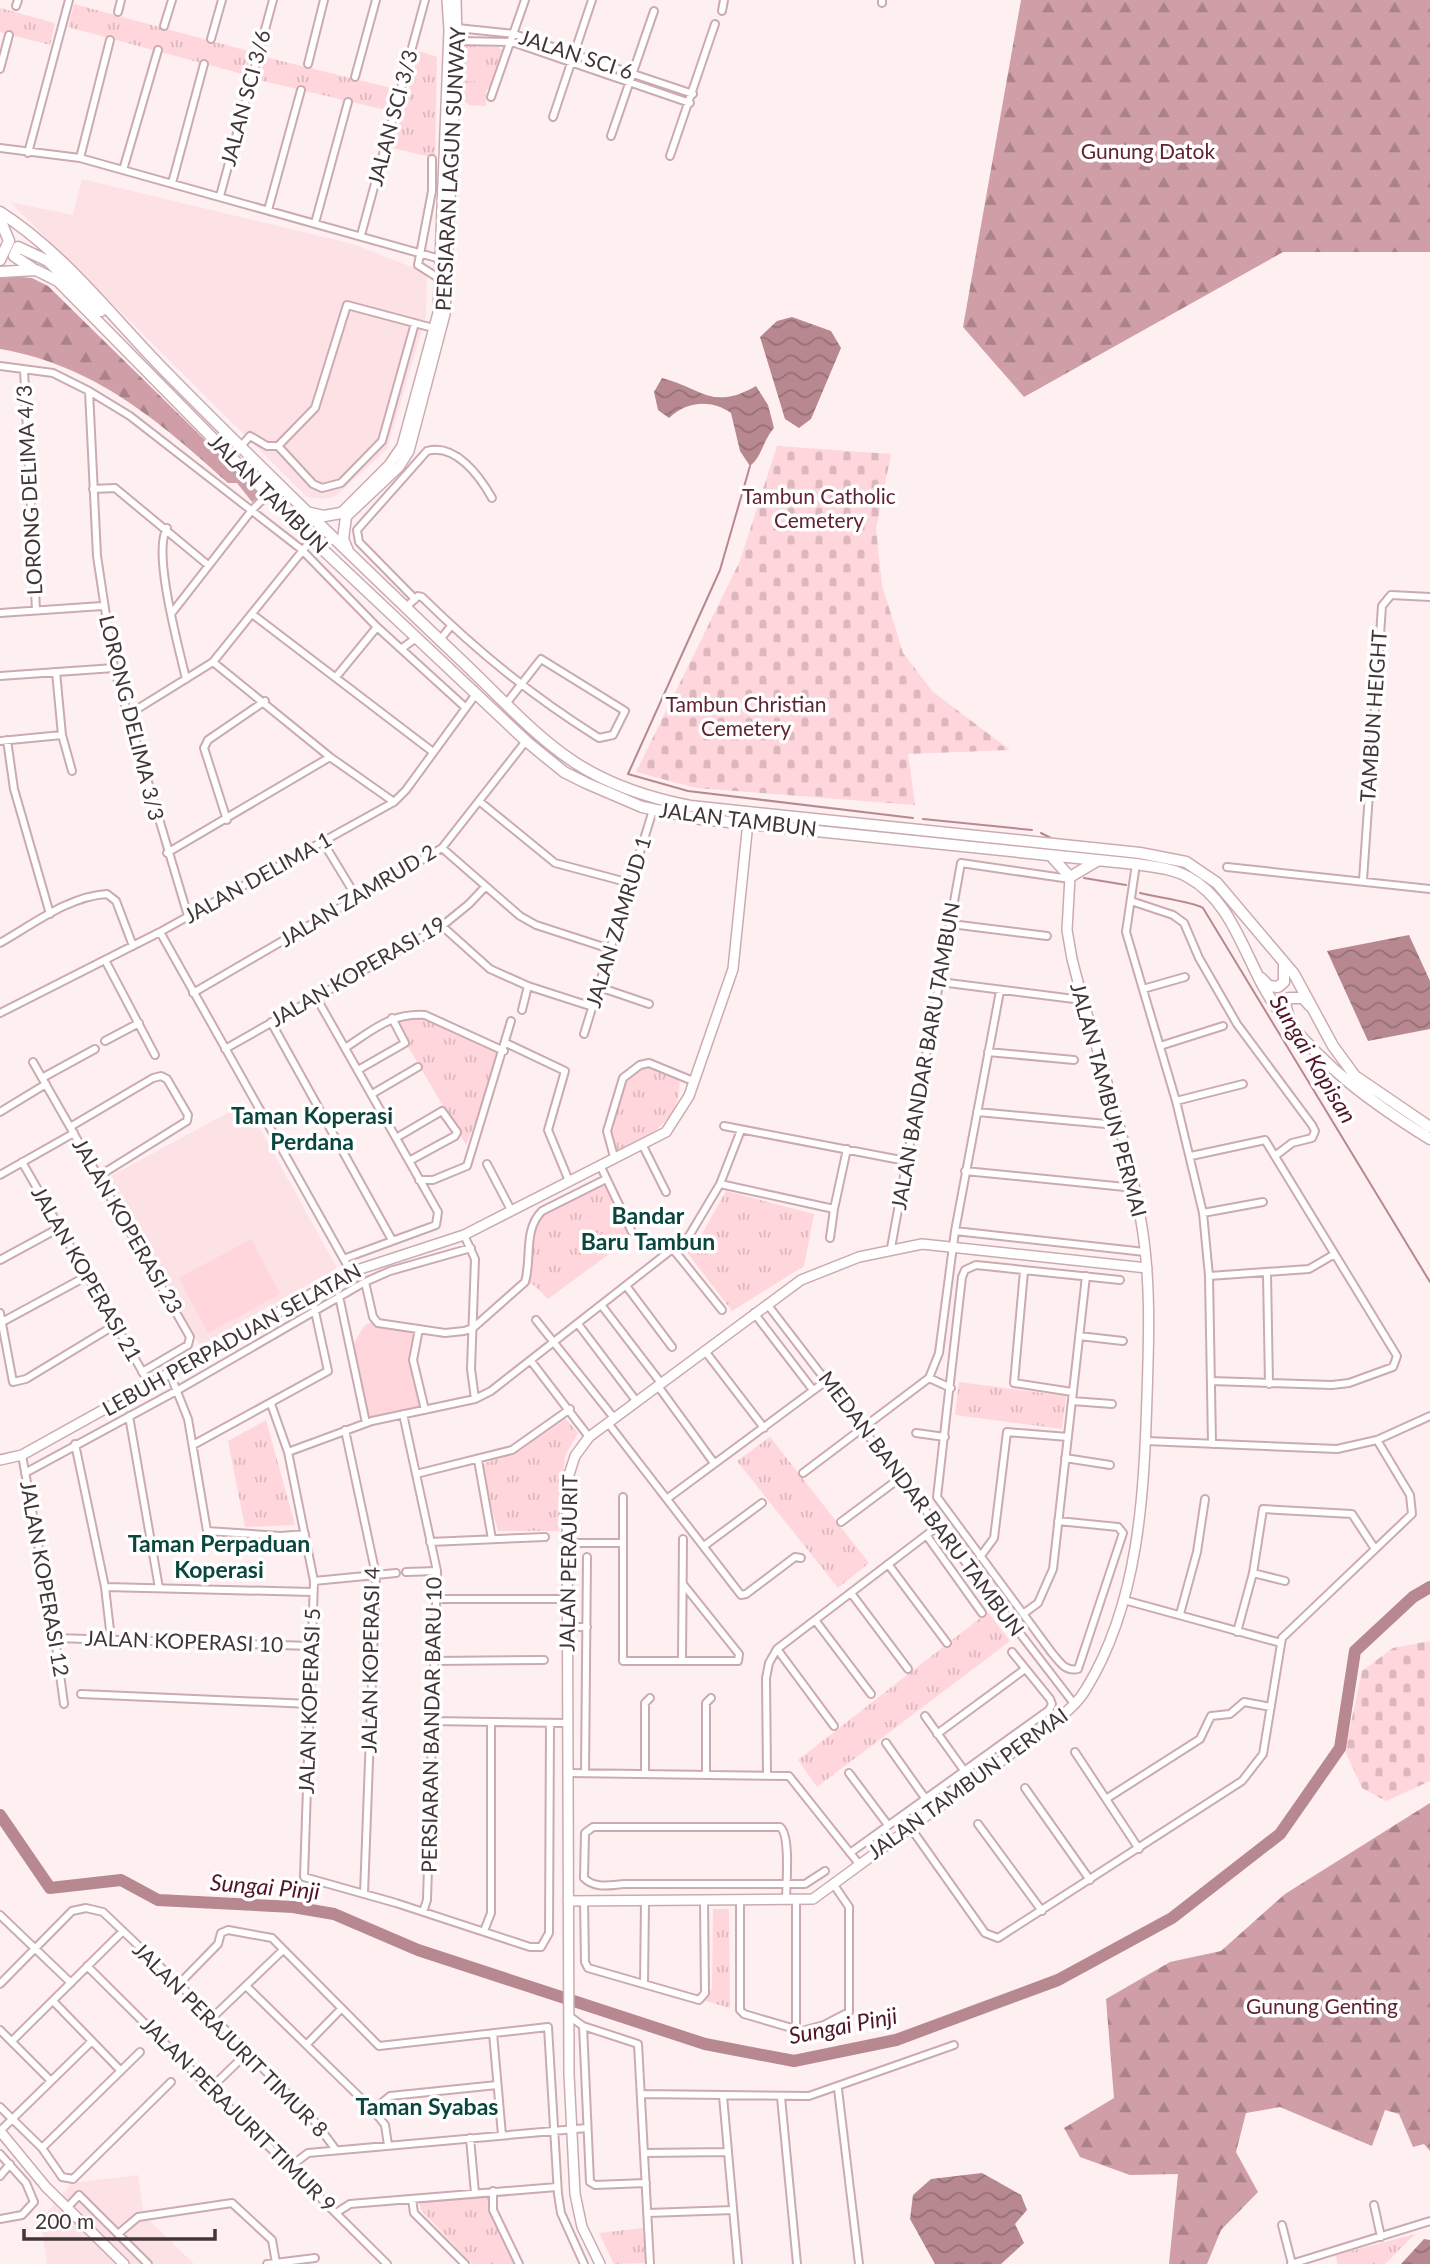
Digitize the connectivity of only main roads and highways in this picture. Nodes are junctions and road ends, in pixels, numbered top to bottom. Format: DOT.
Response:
graph roads {
  1 [pos="0,212"];
  2 [pos="0,219"];
  3 [pos="0,260"];
  4 [pos="36,270"];
  5 [pos="0,272"];
  6 [pos="133,336"];
  7 [pos="306,512"];
  8 [pos="351,557"];
  9 [pos="1051,856"];
  10 [pos="1098,861"];
  11 [pos="1284,962"];
  12 [pos="1255,973"];
  13 [pos="1316,1013"];
  14 [pos="1296,1030"];
  15 [pos="1430,1127"];
  16 [pos="1430,1139"];
  1 -- 6 [label="main road, JALAN TAMBUN"];
  2 -- 3 [label="main road"];
  4 -- 5 [label="main road"];
  4 -- 6 [label="main road, JALAN TAMBUN"];
  4 -- 9 [label="main road, JALAN TAMBUN"];
  6 -- 7 [label="main road, JALAN TAMBUN"];
  7 -- 8 [label="main road, JALAN TAMBUN"];
  7 -- 8 [label="main road"];
  8 -- 11 [label="main road, JALAN TAMBUN"];
  9 -- 10 [label="main road, JALAN TAMBUN"];
  9 -- 10 [label="main road"];
  10 -- 12 [label="main road, JALAN TAMBUN"];
  11 -- 12 [label="main road"];
  11 -- 13 [label="main road, JALAN TAMBUN"];
  12 -- 14 [label="main road, JALAN TAMBUN"];
  13 -- 14 [label="main road"];
  13 -- 15 [label="main road, JALAN TAMBUN"];
  14 -- 16 [label="main road, JALAN TAMBUN"];
}
